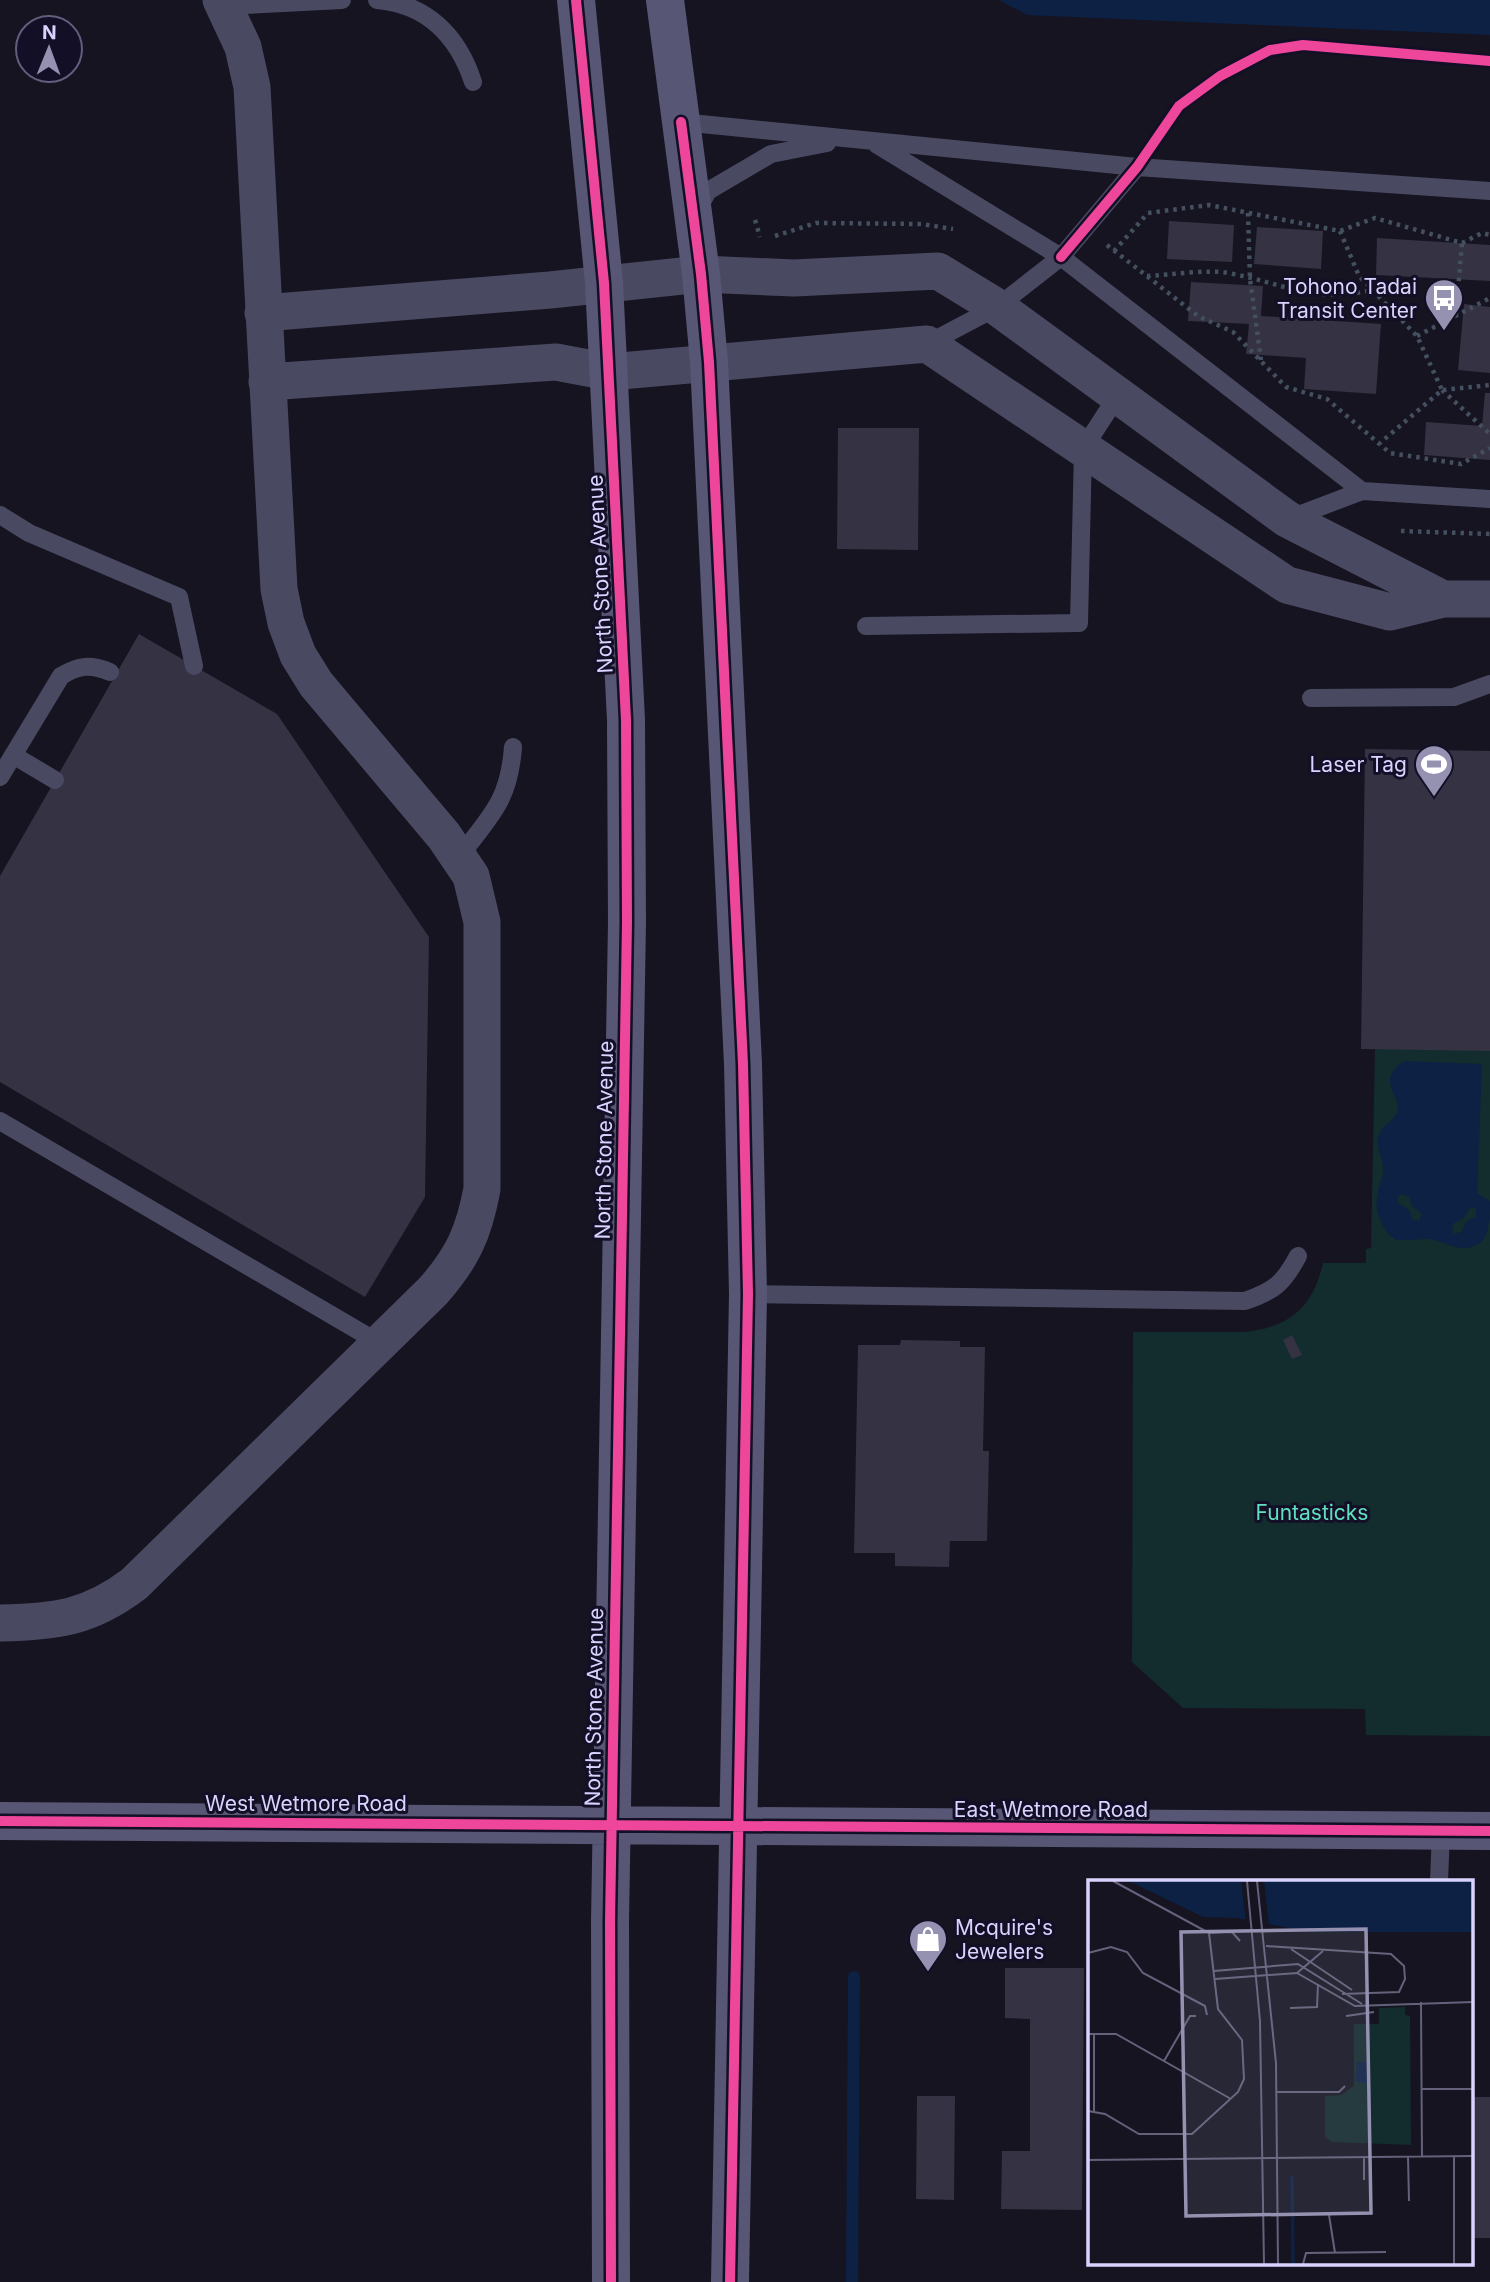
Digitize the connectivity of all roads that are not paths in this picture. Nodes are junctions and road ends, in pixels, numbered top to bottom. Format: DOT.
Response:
graph roads {
  1 [pos="342,0"];
  2 [pos="377,0"];
  3 [pos="576,0"];
  4 [pos="223,3"];
  5 [pos="666,8"];
  6 [pos="473,82"];
  7 [pos="681,122"];
  8 [pos="848,139"];
  9 [pos="870,141"];
  10 [pos="1137,167"];
  11 [pos="1490,191"];
  12 [pos="694,218"];
  13 [pos="1060,257"];
  14 [pos="701,274"];
  15 [pos="604,283"];
  16 [pos="997,307"];
  17 [pos="263,313"];
  18 [pos="927,344"];
  19 [pos="709,362"];
  20 [pos="609,372"];
  21 [pos="267,382"];
  22 [pos="1118,395"];
  23 [pos="1083,449"];
  24 [pos="1362,491"];
  25 [pos="1490,499"];
  26 [pos="0,515"];
  27 [pos="1287,519"];
  28 [pos="1443,599"];
  29 [pos="1490,599"];
  30 [pos="866,626"];
  31 [pos="194,666"];
  32 [pos="110,672"];
  33 [pos="1490,684"];
  34 [pos="1311,698"];
  35 [pos="513,747"];
  36 [pos="13,755"];
  37 [pos="0,777"];
  38 [pos="55,780"];
  39 [pos="460,856"];
  40 [pos="0,1121"];
  41 [pos="1298,1256"];
  42 [pos="748,1294"];
  43 [pos="381,1344"];
  44 [pos="0,1623"];
  45 [pos="0,1821"];
  46 [pos="612,1824"];
  47 [pos="738,1826"];
  48 [pos="1441,1831"];
  49 [pos="1490,1831"];
  50 [pos="1439,1880"];
  51 [pos="611,2282"];
  52 [pos="730,2282"];
  1 -- 4 [label="lane"];
  2 -- 6 [label="lane"];
  3 -- 15 [label="main road, North Stone Avenue"];
  4 -- 17 [label="street"];
  5 -- 7 [label="main road"];
  7 -- 8 [label="lane"];
  7 -- 12 [label="main road"];
  8 -- 9 [label="lane"];
  8 -- 12 [label="lane"];
  9 -- 10 [label="lane"];
  9 -- 13 [label="lane"];
  10 -- 11 [label="lane"];
  10 -- 13 [label="lane"];
  12 -- 14 [label="main road"];
  13 -- 16 [label="lane"];
  13 -- 24 [label="lane"];
  14 -- 15 [label="street"];
  14 -- 16 [label="street"];
  14 -- 19 [label="main road"];
  15 -- 17 [label="street"];
  15 -- 20 [label="main road, North Stone Avenue"];
  16 -- 18 [label="lane"];
  16 -- 22 [label="street"];
  17 -- 21 [label="street"];
  18 -- 19 [label="street"];
  18 -- 23 [label="street"];
  19 -- 20 [label="street"];
  19 -- 42 [label="main road"];
  20 -- 21 [label="street"];
  20 -- 46 [label="main road, North Stone Avenue"];
  21 -- 39 [label="street"];
  22 -- 23 [label="lane"];
  22 -- 27 [label="street"];
  23 -- 28 [label="street"];
  23 -- 30 [label="lane"];
  24 -- 25 [label="lane"];
  24 -- 27 [label="lane"];
  26 -- 31 [label="lane"];
  27 -- 28 [label="street"];
  28 -- 29 [label="street"];
  32 -- 36 [label="lane"];
  33 -- 34 [label="lane"];
  35 -- 39 [label="lane"];
  36 -- 37 [label="lane"];
  36 -- 38 [label="lane"];
  39 -- 43 [label="street"];
  40 -- 43 [label="lane"];
  41 -- 42 [label="lane"];
  42 -- 47 [label="main road"];
  43 -- 44 [label="street"];
  45 -- 46 [label="main road, West Wetmore Road"];
  46 -- 47 [label="main road, East Wetmore Road"];
  46 -- 51 [label="main road, North Stone Avenue"];
  47 -- 48 [label="main road, East Wetmore Road"];
  47 -- 52 [label="main road"];
  48 -- 49 [label="main road, East Wetmore Road"];
  48 -- 50 [label="lane"];
}
